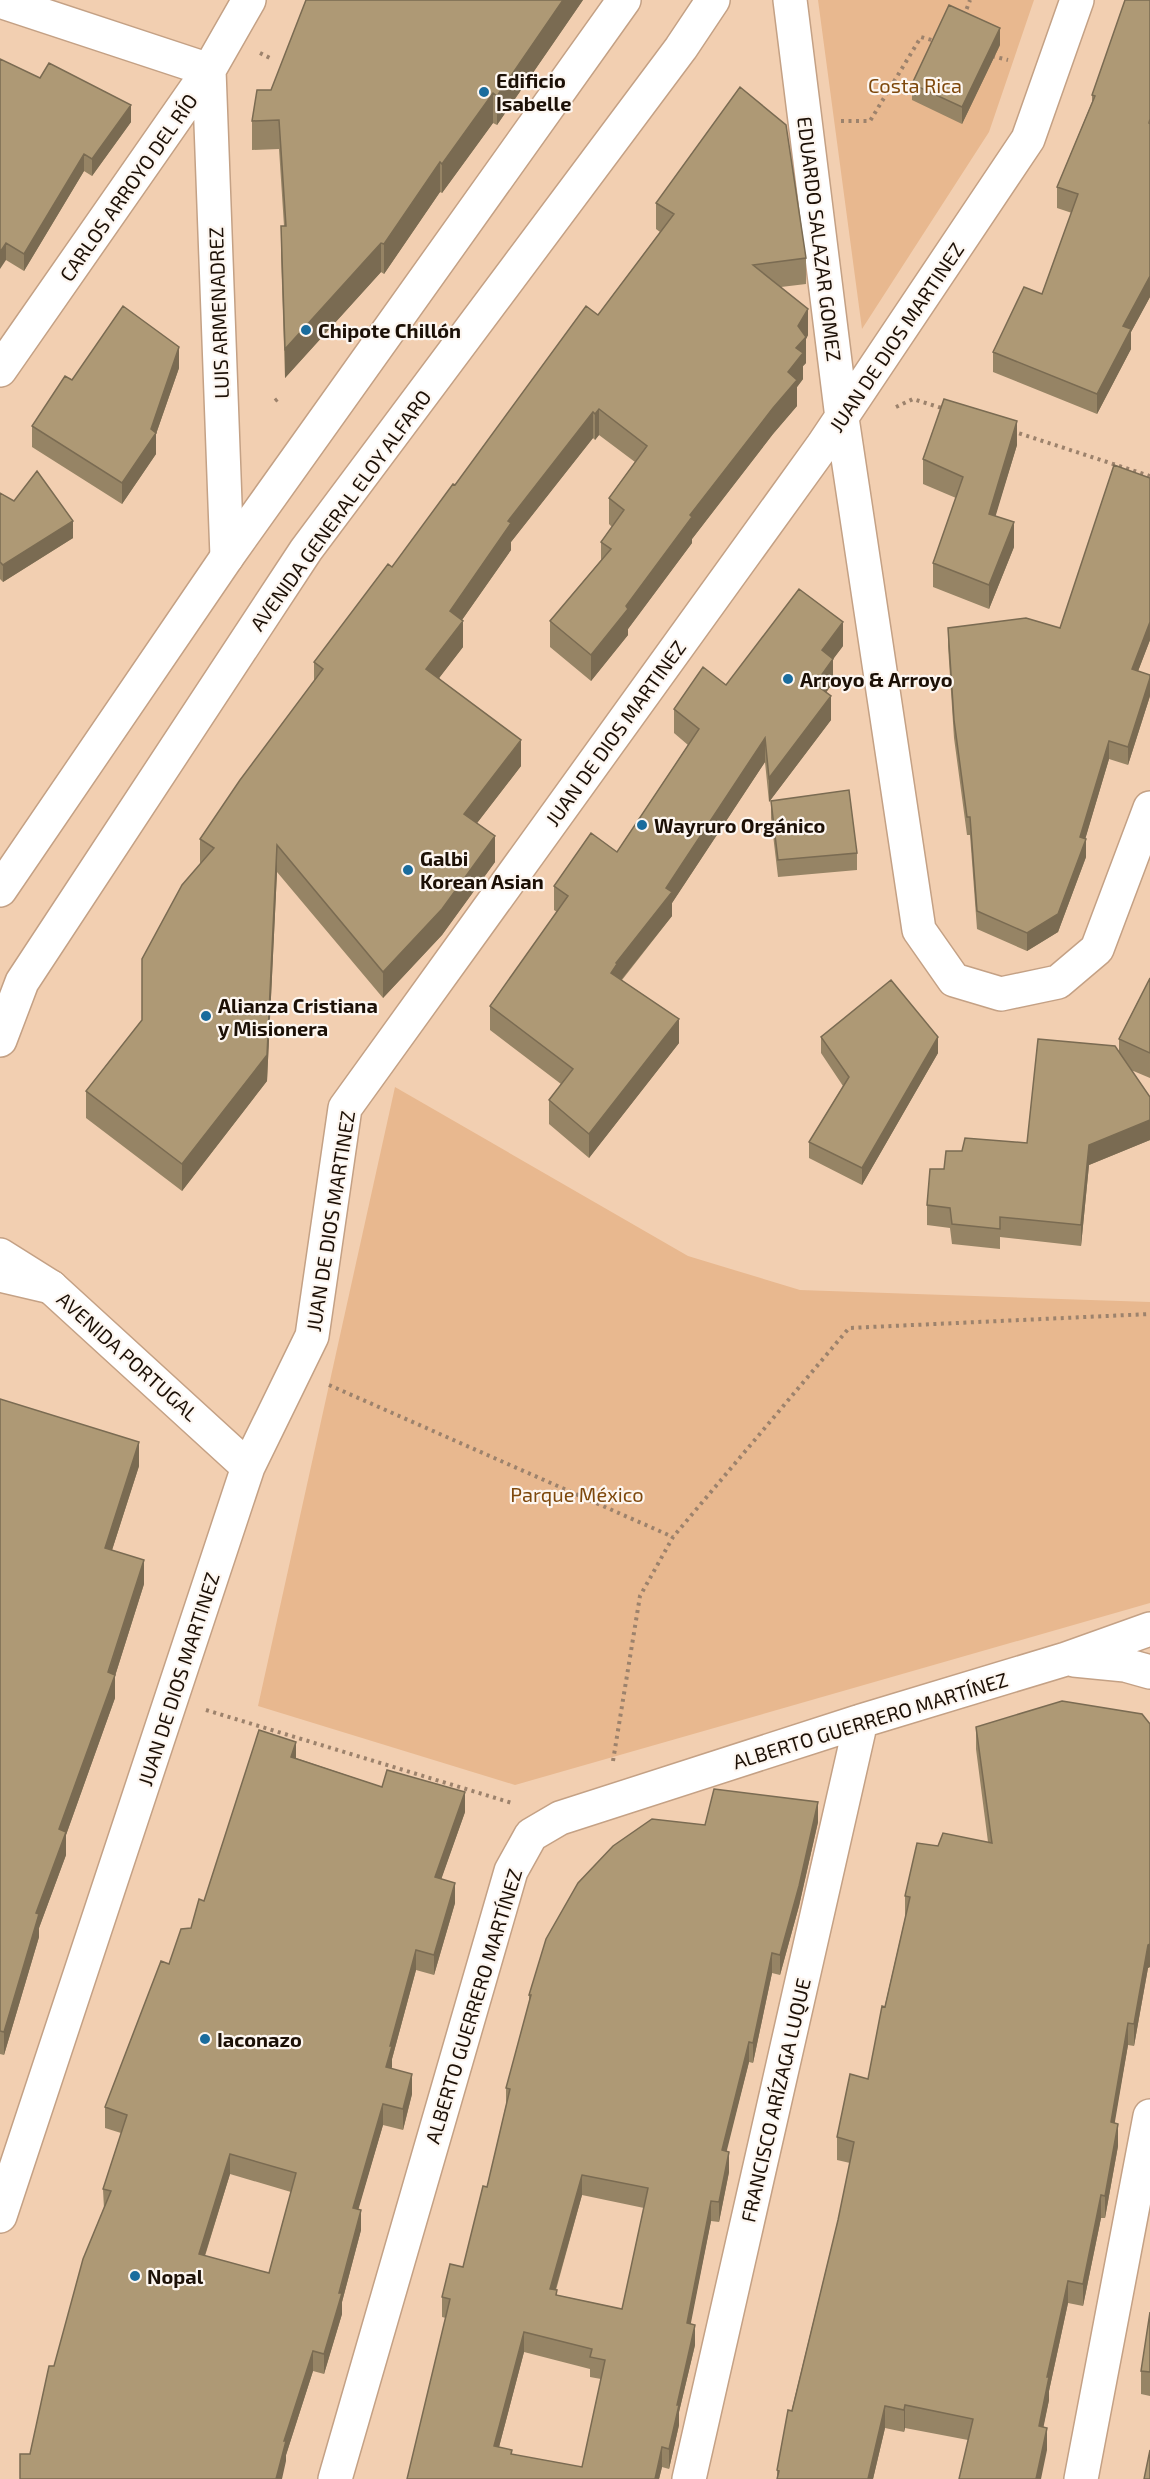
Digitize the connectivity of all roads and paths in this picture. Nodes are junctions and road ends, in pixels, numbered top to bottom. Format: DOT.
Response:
graph roads {
  1 [pos="249,0"];
  2 [pos="624,0"];
  3 [pos="713,0"];
  4 [pos="790,0"];
  5 [pos="970,0"];
  6 [pos="1077,0"];
  7 [pos="0,1"];
  8 [pos="963,18"];
  9 [pos="942,43"];
  10 [pos="985,54"];
  11 [pos="1008,60"];
  12 [pos="209,70"];
  13 [pos="831,121"];
  14 [pos="0,370"];
  15 [pos="280,397"];
  16 [pos="913,399"];
  17 [pos="275,401"];
  18 [pos="947,410"];
  19 [pos="842,418"];
  20 [pos="1003,428"];
  21 [pos="1150,476"];
  22 [pos="227,557"];
  23 [pos="1150,808"];
  24 [pos="0,890"];
  25 [pos="0,1040"];
  26 [pos="0,1254"];
  27 [pos="0,1275"];
  28 [pos="51,1287"];
  29 [pos="1150,1314"];
  30 [pos="320,1380"];
  31 [pos="248,1467"];
  32 [pos="673,1537"];
  33 [pos="1150,1629"];
  34 [pos="1066,1659"];
  35 [pos="1150,1671"];
  36 [pos="197,1707"];
  37 [pos="861,1720"];
  38 [pos="612,1766"];
  39 [pos="520,1806"];
  40 [pos="1150,2116"];
  41 [pos="0,2216"];
  42 [pos="335,2479"];
  43 [pos="689,2479"];
  44 [pos="1081,2479"];
  1 -- 12 [label="street, CARLOS ARROYO DEL RÍO"];
  2 -- 22 [label="street"];
  3 -- 25 [label="street, AVENIDA GENERAL ELOY ALFARO"];
  4 -- 19 [label="street, EDUARDO SALAZAR GOMEZ"];
  5 -- 8 [label="path"];
  6 -- 19 [label="street, JUAN DE DIOS MARTINEZ"];
  7 -- 12 [label="street"];
  9 -- 13 [label="path"];
  10 -- 11 [label="path"];
  12 -- 14 [label="street, CARLOS ARROYO DEL RÍO"];
  12 -- 22 [label="street, LUIS ARMENADREZ"];
  15 -- 17 [label="path"];
  16 -- 18 [label="path"];
  19 -- 23 [label="street, EDUARDO SALAZAR GOMEZ"];
  19 -- 31 [label="street, JUAN DE DIOS MARTINEZ"];
  20 -- 21 [label="path"];
  22 -- 24 [label="street"];
  26 -- 28 [label="street, AVENIDA PORTUGAL"];
  27 -- 28 [label="street"];
  28 -- 31 [label="street, AVENIDA PORTUGAL"];
  29 -- 32 [label="path"];
  30 -- 32 [label="path"];
  31 -- 41 [label="street, JUAN DE DIOS MARTINEZ"];
  32 -- 38 [label="path"];
  33 -- 34 [label="street, ALBERTO GUERRERO MARTÍNEZ"];
  34 -- 35 [label="street, ALBERTO GUERRERO MARTÍNEZ"];
  34 -- 37 [label="street, ALBERTO GUERRERO MARTÍNEZ"];
  36 -- 39 [label="path"];
  37 -- 42 [label="street, ALBERTO GUERRERO MARTÍNEZ"];
  37 -- 43 [label="street, FRANCISCO ARÍZAGA LUQUE"];
  40 -- 44 [label="street"];
}
